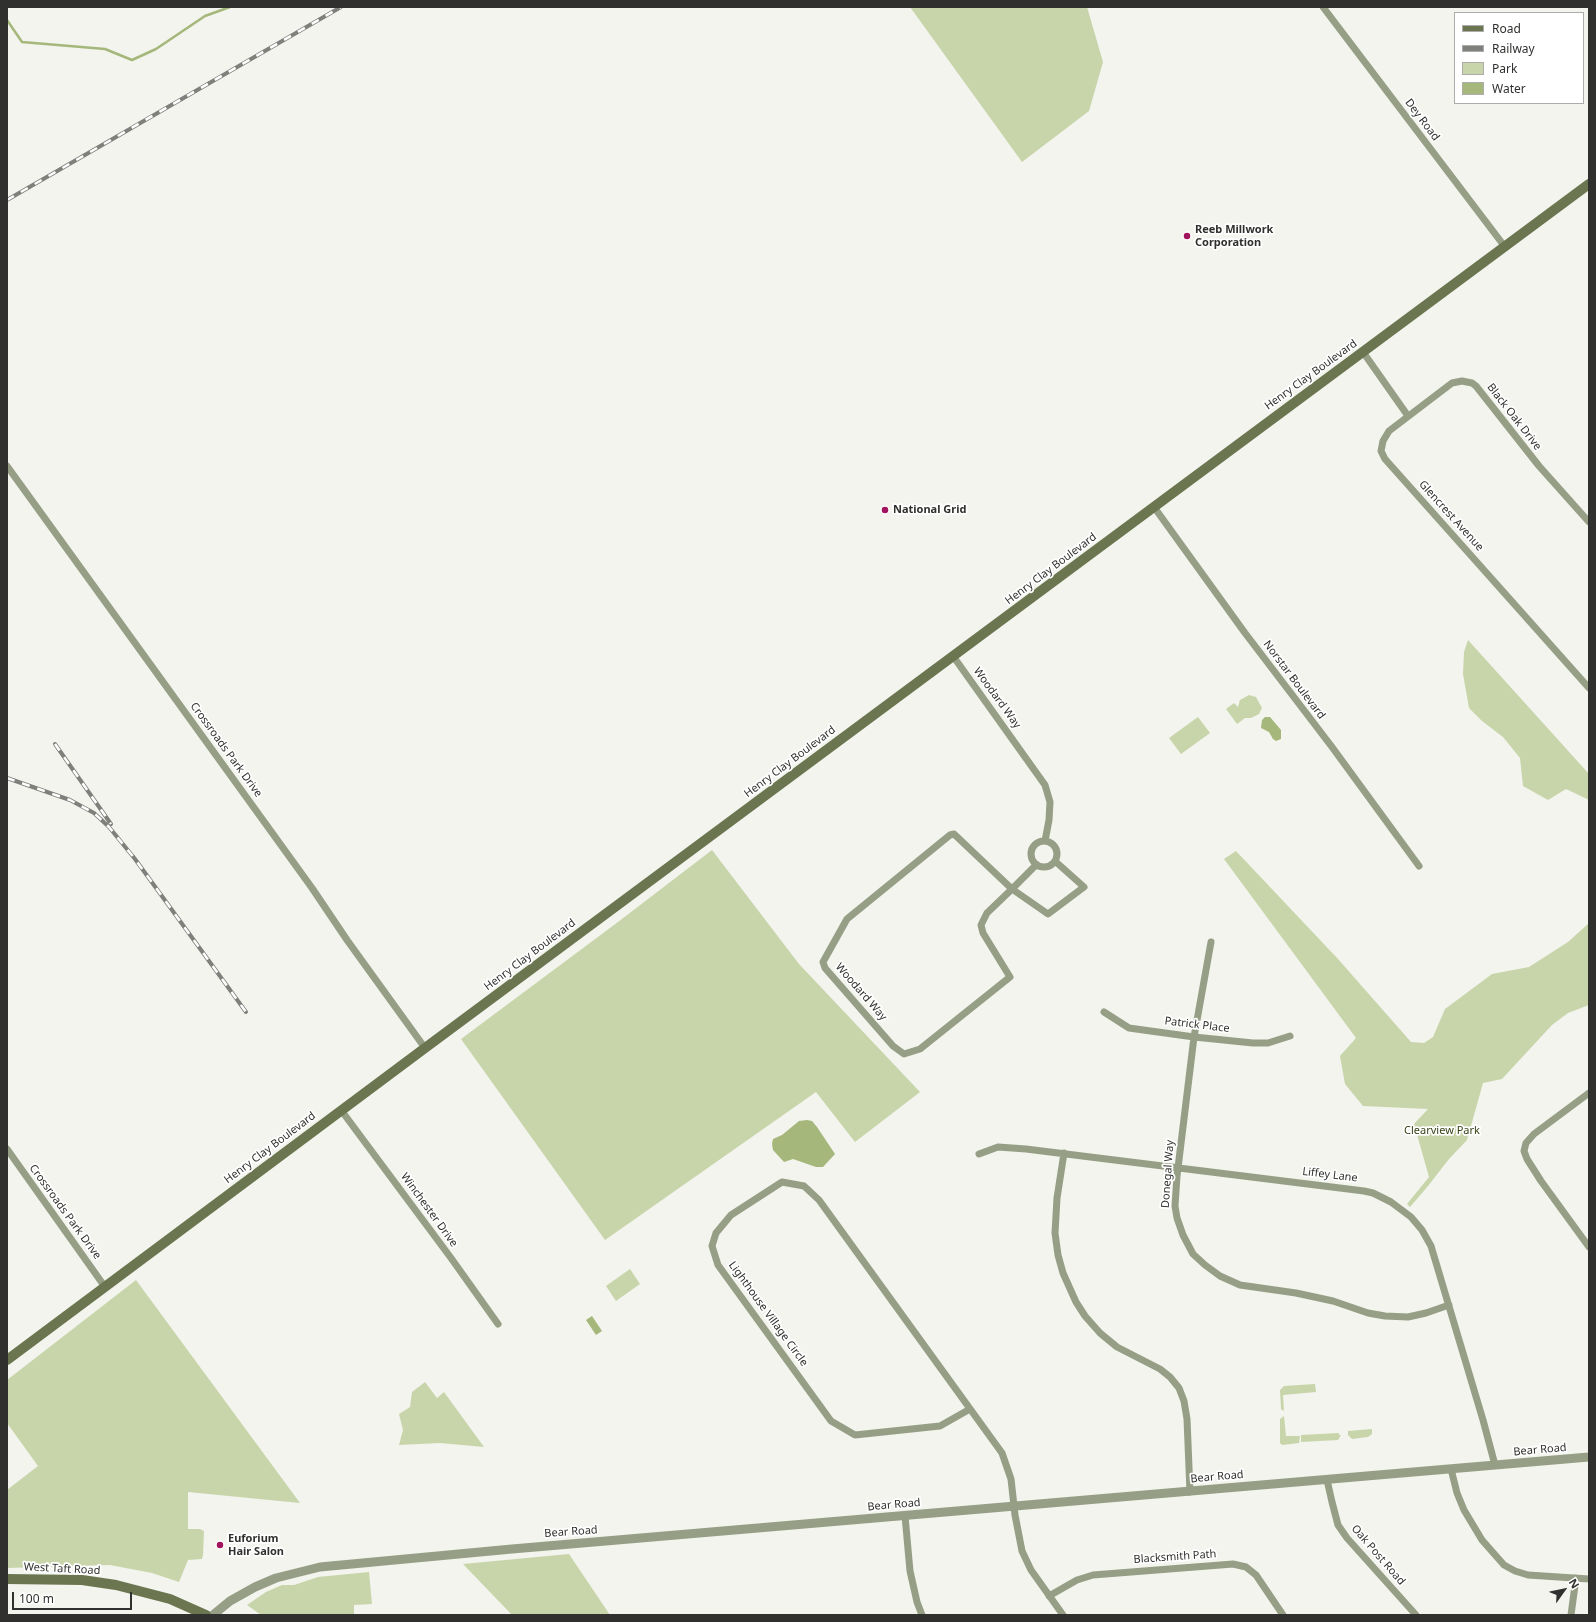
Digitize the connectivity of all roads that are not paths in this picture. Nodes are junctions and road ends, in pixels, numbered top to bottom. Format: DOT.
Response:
graph roads {
  1 [pos="1322,7"];
  2 [pos="1589,184"];
  3 [pos="1505,247"];
  4 [pos="1363,352"];
  5 [pos="1408,416"];
  6 [pos="7,466"];
  7 [pos="1154,507"];
  8 [pos="1589,522"];
  9 [pos="953,656"];
  10 [pos="1589,688"];
  11 [pos="1045,841"];
  12 [pos="1056,862"];
  13 [pos="1036,865"];
  14 [pos="1419,866"];
  15 [pos="1012,889"];
  16 [pos="1211,942"];
  17 [pos="1104,1012"];
  18 [pos="1290,1036"];
  19 [pos="1194,1037"];
  20 [pos="425,1048"];
  21 [pos="1589,1093"];
  22 [pos="341,1110"];
  23 [pos="7,1149"];
  24 [pos="1064,1153"];
  25 [pos="979,1154"];
  26 [pos="1178,1168"];
  27 [pos="1588,1242"];
  28 [pos="105,1287"];
  29 [pos="1449,1305"];
  30 [pos="498,1324"];
  31 [pos="7,1360"];
  32 [pos="970,1409"];
  33 [pos="1589,1458"];
  34 [pos="1495,1465"];
  35 [pos="1451,1469"];
  36 [pos="1328,1480"];
  37 [pos="1190,1492"];
  38 [pos="1014,1506"];
  39 [pos="905,1516"];
  40 [pos="1576,1578"];
  41 [pos="7,1579"];
  42 [pos="1589,1579"];
  43 [pos="1049,1596"];
  44 [pos="206,1615"];
  45 [pos="213,1615"];
  46 [pos="922,1615"];
  47 [pos="1063,1615"];
  48 [pos="1283,1615"];
  49 [pos="1416,1615"];
  50 [pos="1571,1615"];
  1 -- 3 [label="street, Dey Road"];
  2 -- 3 [label="main road, Henry Clay Boulevard"];
  3 -- 4 [label="main road, Henry Clay Boulevard"];
  4 -- 5 [label="street"];
  4 -- 7 [label="main road, Henry Clay Boulevard"];
  5 -- 8 [label="street, Black Oak Drive"];
  5 -- 10 [label="street, Glencrest Avenue"];
  6 -- 20 [label="street, Crossroads Park Drive"];
  7 -- 9 [label="main road, Henry Clay Boulevard"];
  7 -- 14 [label="street, Norstar Boulevard"];
  9 -- 11 [label="street, Woodard Way"];
  9 -- 20 [label="main road, Henry Clay Boulevard"];
  11 -- 12 [label="street"];
  11 -- 13 [label="street"];
  12 -- 13 [label="street"];
  12 -- 15 [label="street, Woodard Way"];
  13 -- 15 [label="street, Woodard Way"];
  15 -- 15 [label="street, Woodard Way"];
  16 -- 19 [label="street, Donegal Way"];
  17 -- 19 [label="street, Patrick Place"];
  18 -- 19 [label="street, Patrick Place"];
  19 -- 26 [label="street, Donegal Way"];
  20 -- 22 [label="main road, Henry Clay Boulevard"];
  21 -- 27 [label="street"];
  22 -- 28 [label="main road, Henry Clay Boulevard"];
  22 -- 30 [label="street, Winchester Drive"];
  23 -- 28 [label="street, Crossroads Park Drive"];
  24 -- 25 [label="street, Liffey Lane"];
  24 -- 26 [label="street, Liffey Lane"];
  24 -- 37 [label="street"];
  26 -- 29 [label="street, Liffey Lane"];
  26 -- 29 [label="street, Donegal Way"];
  28 -- 31 [label="main road, Henry Clay Boulevard"];
  29 -- 34 [label="street, Liffey Lane"];
  32 -- 32 [label="street, Lighthouse Village Circle"];
  32 -- 38 [label="street, Lighthouse Village Circle"];
  33 -- 34 [label="street, Bear Road"];
  34 -- 35 [label="street, Bear Road"];
  35 -- 36 [label="street, Bear Road"];
  35 -- 40 [label="street"];
  36 -- 37 [label="street, Bear Road"];
  36 -- 49 [label="street, Oak Post Road"];
  37 -- 38 [label="street, Bear Road"];
  38 -- 39 [label="street, Bear Road"];
  38 -- 43 [label="street, Lighthouse Village Circle"];
  39 -- 45 [label="street, Bear Road"];
  39 -- 46 [label="street"];
  40 -- 42 [label="street"];
  40 -- 50 [label="street"];
  41 -- 44 [label="main road, West Taft Road"];
  43 -- 47 [label="street, Lighthouse Village Circle"];
  43 -- 48 [label="street, Blacksmith Path"];
}
